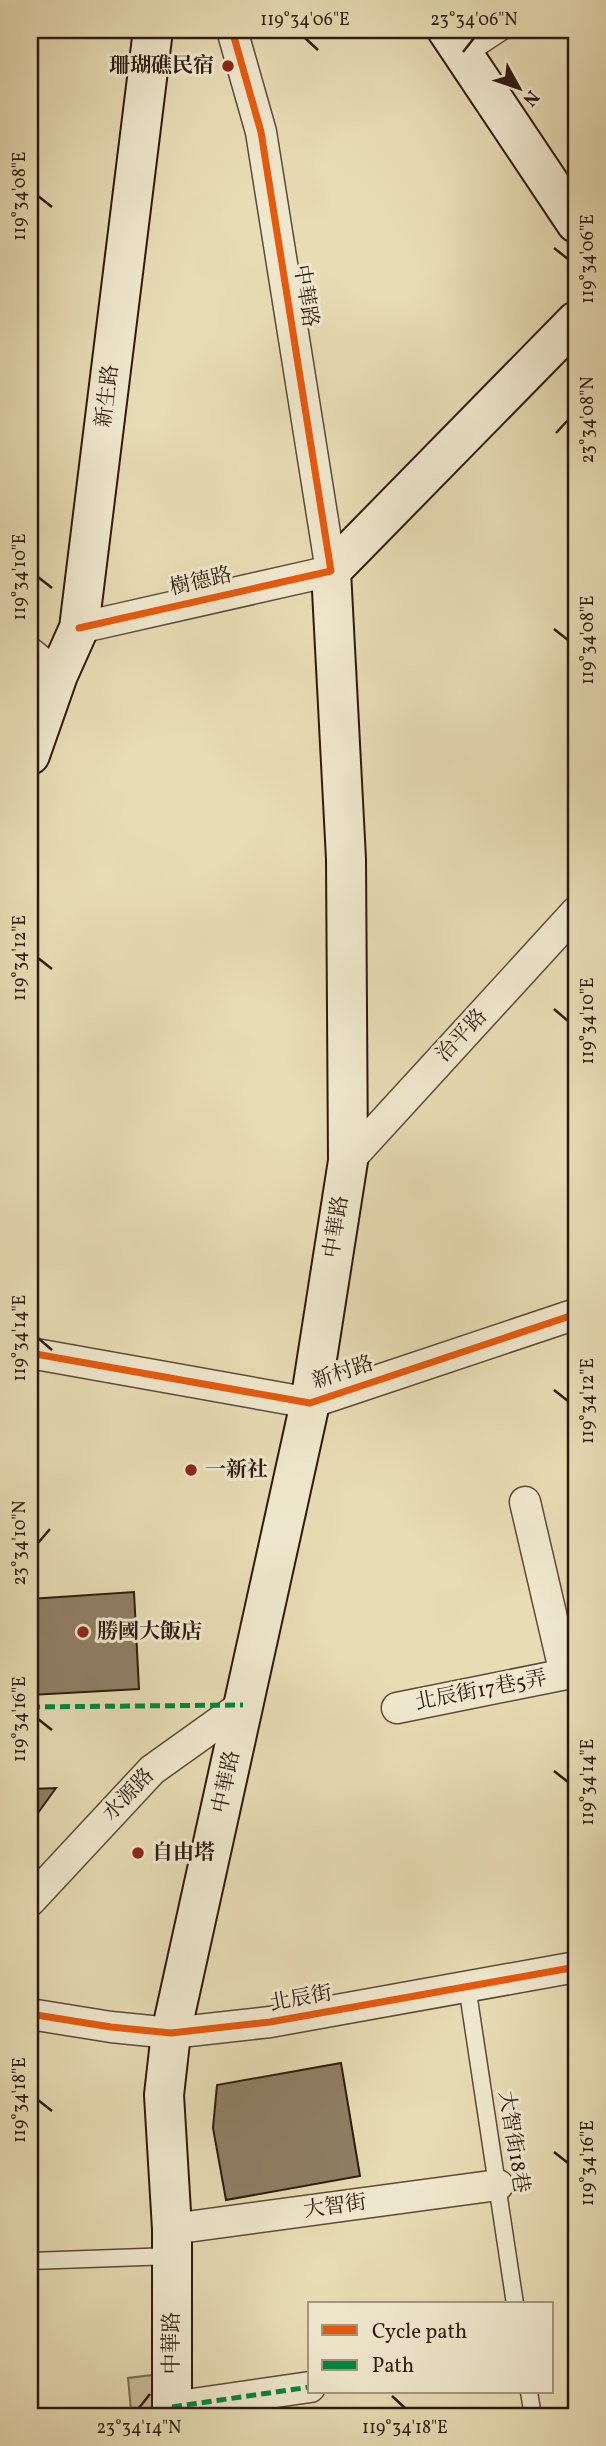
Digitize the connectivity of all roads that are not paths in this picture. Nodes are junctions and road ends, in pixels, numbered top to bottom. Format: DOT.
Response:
graph roads {
  1 [pos="153,30"];
  2 [pos="232,30"];
  3 [pos="505,30"];
  4 [pos="455,43"];
  5 [pos="576,223"];
  6 [pos="576,321"];
  7 [pos="331,570"];
  8 [pos="79,628"];
  9 [pos="44,664"];
  10 [pos="30,755"];
  11 [pos="576,912"];
  12 [pos="348,1161"];
  13 [pos="576,1314"];
  14 [pos="30,1353"];
  15 [pos="310,1403"];
  16 [pos="525,1502"];
  17 [pos="571,1673"];
  18 [pos="243,1705"];
  19 [pos="397,1708"];
  20 [pos="30,1901"];
  21 [pos="576,1967"];
  22 [pos="467,1986"];
  23 [pos="30,2014"];
  24 [pos="171,2033"];
  25 [pos="498,2185"];
  26 [pos="172,2243"];
  27 [pos="30,2261"];
  28 [pos="515,2302"];
  29 [pos="308,2387"];
  30 [pos="529,2394"];
  31 [pos="172,2412"];
  32 [pos="533,2416"];
  1 -- 8 [label="main road, 新生路"];
  2 -- 7 [label="street, 中華路"];
  3 -- 4 [label="lane"];
  4 -- 5 [label="main road"];
  6 -- 7 [label="main road"];
  7 -- 8 [label="street, 樹德路"];
  7 -- 12 [label="main road, 中華路"];
  8 -- 9 [label="main road, 新生路"];
  9 -- 10 [label="main road, 新生路"];
  11 -- 12 [label="street, 治平路"];
  12 -- 15 [label="main road, 中華路"];
  13 -- 15 [label="street, 新村路"];
  14 -- 15 [label="street, 新村路"];
  15 -- 18 [label="main road, 中華路"];
  16 -- 17 [label="street, 北辰街17巷5弄"];
  17 -- 19 [label="street, 北辰街17巷5弄"];
  18 -- 20 [label="street, 水源路"];
  18 -- 24 [label="main road, 中華路"];
  21 -- 22 [label="street, 北辰街"];
  22 -- 24 [label="street, 北辰街"];
  22 -- 25 [label="lane, 大智街18巷"];
  23 -- 24 [label="street, 北辰街"];
  24 -- 26 [label="main road, 中華路"];
  25 -- 26 [label="street, 大智街"];
  25 -- 28 [label="lane, 大智街18巷"];
  26 -- 27 [label="lane"];
  26 -- 31 [label="main road, 中華路"];
  29 -- 31 [label="street"];
  30 -- 32 [label="lane"];
}
